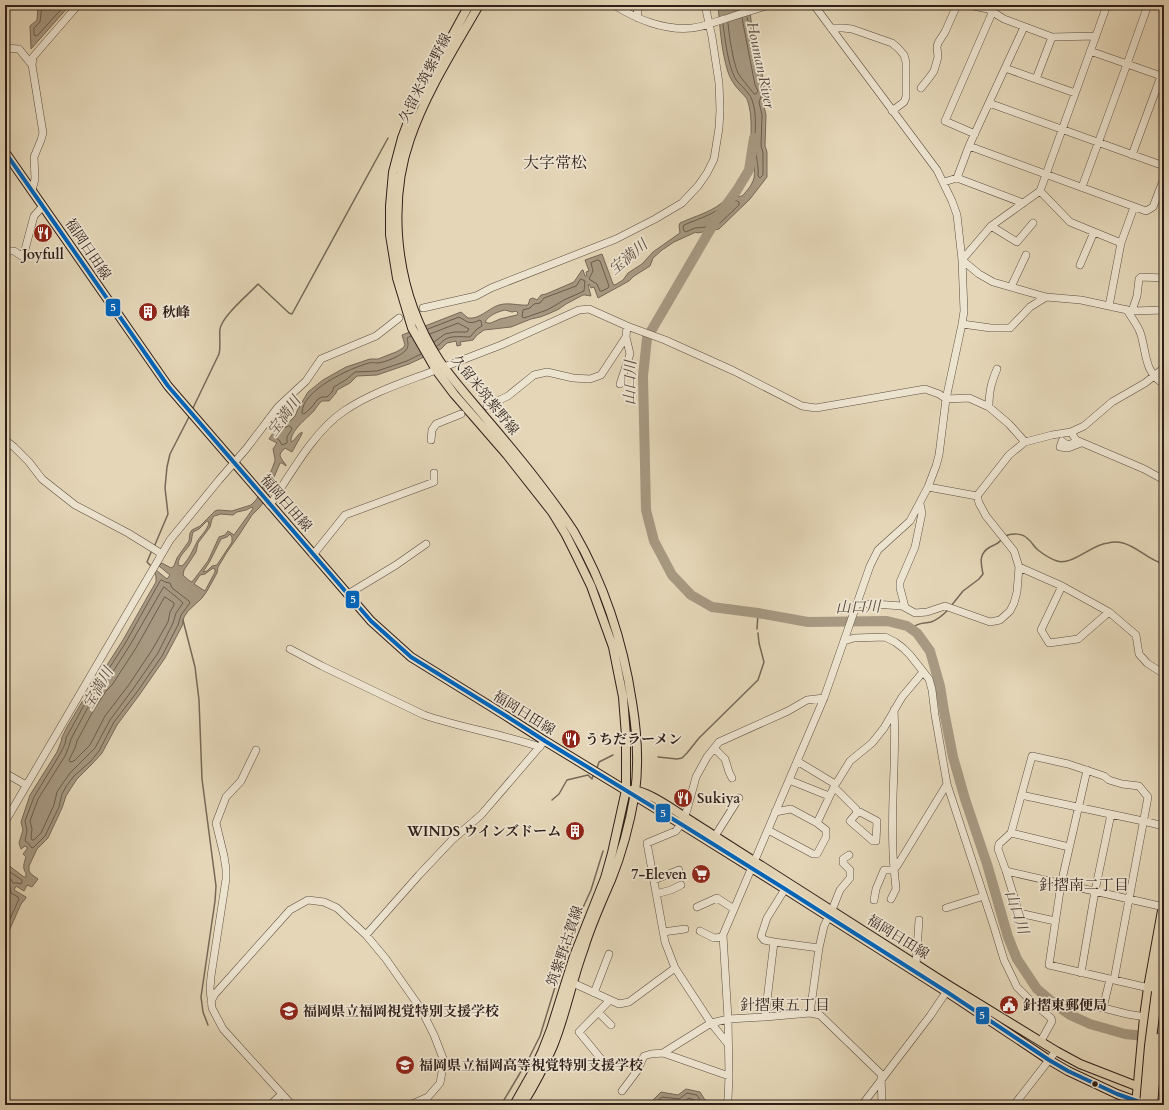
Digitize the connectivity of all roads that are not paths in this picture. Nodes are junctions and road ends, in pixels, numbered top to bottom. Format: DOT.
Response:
graph roads {
  1 [pos="78,5"];
  2 [pos="469,5"];
  3 [pos="479,5"];
  4 [pos="614,5"];
  5 [pos="637,5"];
  6 [pos="705,5"];
  7 [pos="769,5"];
  8 [pos="814,5"];
  9 [pos="957,5"];
  10 [pos="968,5"];
  11 [pos="1107,5"];
  12 [pos="1148,5"];
  13 [pos="992,12"];
  14 [pos="638,18"];
  15 [pos="711,23"];
  16 [pos="1024,27"];
  17 [pos="831,28"];
  18 [pos="1052,36"];
  19 [pos="1096,36"];
  20 [pos="5,48"];
  21 [pos="1090,51"];
  22 [pos="1127,64"];
  23 [pos="32,65"];
  24 [pos="1005,68"];
  25 [pos="1164,68"];
  26 [pos="1163,77"];
  27 [pos="1036,79"];
  28 [pos="921,88"];
  29 [pos="1075,93"];
  30 [pos="989,103"];
  31 [pos="892,111"];
  32 [pos="1062,130"];
  33 [pos="975,134"];
  34 [pos="1098,143"];
  35 [pos="969,146"];
  36 [pos="5,152"];
  37 [pos="1132,154"];
  38 [pos="1164,166"];
  39 [pos="1046,175"];
  40 [pos="957,178"];
  41 [pos="1164,178"];
  42 [pos="944,182"];
  43 [pos="1082,187"];
  44 [pos="32,190"];
  45 [pos="1040,191"];
  46 [pos="1023,203"];
  47 [pos="43,206"];
  48 [pos="1134,207"];
  49 [pos="1033,222"];
  50 [pos="991,226"];
  51 [pos="1094,232"];
  52 [pos="1121,243"];
  53 [pos="5,251"];
  54 [pos="1026,255"];
  55 [pos="962,260"];
  56 [pos="1080,265"];
  57 [pos="1164,278"];
  58 [pos="1011,287"];
  59 [pos="1046,297"];
  60 [pos="1109,306"];
  61 [pos="423,308"];
  62 [pos="1164,310"];
  63 [pos="1130,311"];
  64 [pos="399,318"];
  65 [pos="962,324"];
  66 [pos="629,326"];
  67 [pos="626,338"];
  68 [pos="439,367"];
  69 [pos="1164,368"];
  70 [pos="997,369"];
  71 [pos="1154,375"];
  72 [pos="620,384"];
  73 [pos="1164,384"];
  74 [pos="946,399"];
  75 [pos="487,406"];
  76 [pos="989,407"];
  77 [pos="461,414"];
  78 [pos="1072,432"];
  79 [pos="5,440"];
  80 [pos="431,440"];
  81 [pos="1025,442"];
  82 [pos="236,465"];
  83 [pos="434,473"];
  84 [pos="1164,480"];
  85 [pos="928,487"];
  86 [pos="977,496"];
  87 [pos="269,503"];
  88 [pos="920,504"];
  89 [pos="426,544"];
  90 [pos="162,554"];
  91 [pos="313,555"];
  92 [pos="1020,567"];
  93 [pos="1062,586"];
  94 [pos="348,594"];
  95 [pos="856,607"];
  96 [pos="905,607"];
  97 [pos="1109,612"];
  98 [pos="845,639"];
  99 [pos="290,649"];
  100 [pos="923,672"];
  101 [pos="1164,674"];
  102 [pos="824,698"];
  103 [pos="894,710"];
  104 [pos="542,744"];
  105 [pos="714,748"];
  106 [pos="256,750"];
  107 [pos="797,761"];
  108 [pos="1086,770"];
  109 [pos="5,773"];
  110 [pos="732,778"];
  111 [pos="788,780"];
  112 [pos="947,784"];
  113 [pos="26,785"];
  114 [pos="834,786"];
  115 [pos="626,790"];
  116 [pos="635,793"];
  117 [pos="1021,795"];
  118 [pos="829,796"];
  119 [pos="739,798"];
  120 [pos="1078,807"];
  121 [pos="775,812"];
  122 [pos="857,813"];
  123 [pos="1111,814"];
  124 [pos="683,820"];
  125 [pos="1143,821"];
  126 [pos="5,822"];
  127 [pos="817,823"];
  128 [pos="1164,826"];
  129 [pos="768,830"];
  130 [pos="1011,833"];
  131 [pos="715,836"];
  132 [pos="1069,847"];
  133 [pos="849,855"];
  134 [pos="753,865"];
  135 [pos="894,868"];
  136 [pos="679,870"];
  137 [pos="1006,871"];
  138 [pos="654,880"];
  139 [pos="1061,884"];
  140 [pos="681,885"];
  141 [pos="785,889"];
  142 [pos="1095,891"];
  143 [pos="656,894"];
  144 [pos="984,896"];
  145 [pos="892,899"];
  146 [pos="1128,899"];
  147 [pos="874,900"];
  148 [pos="1164,906"];
  149 [pos="697,907"];
  150 [pos="946,908"];
  151 [pos="734,909"];
  152 [pos="830,914"];
  153 [pos="919,920"];
  154 [pos="1055,921"];
  155 [pos="685,929"];
  156 [pos="700,931"];
  157 [pos="663,932"];
  158 [pos="366,935"];
  159 [pos="723,937"];
  160 [pos="774,942"];
  161 [pos="819,948"];
  162 [pos="1164,950"];
  163 [pos="609,954"];
  164 [pos="915,967"];
  165 [pos="675,968"];
  166 [pos="1081,972"];
  167 [pos="1112,980"];
  168 [pos="573,983"];
  169 [pos="949,989"];
  170 [pos="1157,991"];
  171 [pos="594,993"];
  172 [pos="610,1000"];
  173 [pos="211,1001"];
  174 [pos="1080,1002"];
  175 [pos="1103,1008"];
  176 [pos="598,1012"];
  177 [pos="810,1013"];
  178 [pos="765,1017"];
  179 [pos="728,1019"];
  180 [pos="1145,1019"];
  181 [pos="1164,1020"];
  182 [pos="711,1023"];
  183 [pos="611,1025"];
  184 [pos="1041,1041"];
  185 [pos="728,1044"];
  186 [pos="1056,1051"];
  187 [pos="663,1053"];
  188 [pos="1164,1058"];
  189 [pos="1049,1060"];
  190 [pos="606,1065"];
  191 [pos="729,1076"];
  192 [pos="882,1079"];
  193 [pos="1139,1087"];
  194 [pos="622,1091"];
  195 [pos="282,1094"];
  196 [pos="1163,1094"];
  197 [pos="1140,1104"];
  198 [pos="270,1105"];
  199 [pos="292,1105"];
  200 [pos="410,1105"];
  201 [pos="514,1105"];
  202 [pos="522,1105"];
  203 [pos="726,1105"];
  204 [pos="862,1105"];
  205 [pos="882,1105"];
  206 [pos="1014,1105"];
  207 [pos="1148,1105"];
  208 [pos="1152,1105"];
  209 [pos="1159,1105"];
  1 -- 23 [label="street"];
  2 -- 68 [label="main road, 久留米筑紫野線"];
  3 -- 68 [label="main road, 久留米筑紫野線"];
  4 -- 14 [label="street"];
  5 -- 14 [label="street"];
  6 -- 15 [label="street"];
  7 -- 15 [label="street"];
  8 -- 17 [label="street"];
  9 -- 28 [label="street"];
  10 -- 13 [label="street"];
  11 -- 19 [label="street"];
  12 -- 22 [label="street"];
  13 -- 16 [label="street"];
  13 -- 33 [label="street"];
  14 -- 15 [label="street"];
  15 -- 61 [label="street"];
  16 -- 18 [label="street"];
  16 -- 24 [label="street"];
  17 -- 31 [label="street"];
  17 -- 31 [label="street"];
  18 -- 19 [label="street"];
  18 -- 27 [label="street"];
  19 -- 21 [label="street"];
  20 -- 23 [label="street"];
  21 -- 22 [label="street"];
  21 -- 29 [label="street"];
  22 -- 26 [label="street"];
  22 -- 34 [label="street"];
  23 -- 44 [label="street"];
  24 -- 27 [label="street"];
  24 -- 30 [label="street"];
  25 -- 26 [label="street"];
  26 -- 37 [label="street"];
  27 -- 29 [label="street"];
  29 -- 32 [label="street"];
  30 -- 32 [label="street"];
  30 -- 33 [label="street"];
  31 -- 42 [label="street"];
  32 -- 34 [label="street"];
  32 -- 39 [label="street"];
  33 -- 35 [label="street"];
  34 -- 37 [label="street"];
  34 -- 43 [label="street"];
  35 -- 39 [label="street"];
  35 -- 40 [label="street"];
  36 -- 44 [label="main road, 福岡日田線"];
  37 -- 38 [label="street"];
  39 -- 43 [label="street"];
  39 -- 45 [label="street"];
  40 -- 42 [label="street"];
  40 -- 46 [label="street"];
  41 -- 48 [label="street"];
  42 -- 55 [label="street"];
  43 -- 48 [label="street"];
  44 -- 47 [label="main road, 福岡日田線"];
  45 -- 46 [label="street"];
  45 -- 51 [label="street"];
  46 -- 50 [label="street"];
  47 -- 53 [label="street"];
  47 -- 82 [label="main road, 福岡日田線"];
  48 -- 52 [label="street"];
  49 -- 50 [label="street"];
  50 -- 55 [label="street"];
  51 -- 52 [label="street"];
  51 -- 56 [label="street"];
  52 -- 60 [label="street"];
  54 -- 58 [label="street"];
  55 -- 58 [label="street"];
  55 -- 65 [label="street"];
  57 -- 63 [label="street"];
  58 -- 59 [label="street"];
  59 -- 60 [label="street"];
  59 -- 65 [label="street"];
  60 -- 63 [label="street"];
  62 -- 63 [label="street"];
  63 -- 71 [label="street"];
  64 -- 82 [label="street"];
  65 -- 74 [label="street"];
  66 -- 67 [label="street"];
  66 -- 68 [label="street"];
  66 -- 74 [label="street"];
  67 -- 72 [label="street"];
  67 -- 75 [label="street"];
  68 -- 87 [label="street"];
  68 -- 115 [label="main road, 久留米筑紫野線"];
  68 -- 116 [label="main road, 久留米筑紫野線"];
  69 -- 71 [label="street"];
  70 -- 76 [label="street"];
  71 -- 73 [label="street"];
  71 -- 78 [label="street"];
  74 -- 76 [label="street"];
  74 -- 85 [label="street"];
  76 -- 81 [label="street"];
  77 -- 80 [label="street"];
  78 -- 81 [label="street"];
  78 -- 84 [label="street"];
  79 -- 90 [label="street"];
  81 -- 86 [label="street"];
  82 -- 87 [label="main road, 福岡日田線"];
  82 -- 90 [label="street"];
  83 -- 91 [label="street"];
  85 -- 86 [label="street"];
  85 -- 88 [label="street"];
  86 -- 92 [label="street"];
  87 -- 91 [label="main road, 福岡日田線"];
  88 -- 95 [label="street"];
  88 -- 96 [label="street"];
  89 -- 94 [label="street"];
  90 -- 113 [label="street"];
  91 -- 94 [label="main road, 福岡日田線"];
  92 -- 93 [label="street"];
  92 -- 96 [label="street"];
  93 -- 97 [label="street"];
  93 -- 97 [label="street"];
  94 -- 104 [label="main road, 福岡日田線"];
  95 -- 96 [label="street"];
  95 -- 98 [label="street"];
  97 -- 101 [label="street"];
  98 -- 100 [label="street"];
  98 -- 102 [label="street"];
  99 -- 104 [label="street"];
  100 -- 103 [label="street"];
  100 -- 112 [label="street"];
  102 -- 105 [label="street"];
  102 -- 107 [label="street"];
  103 -- 114 [label="street"];
  103 -- 135 [label="street"];
  104 -- 115 [label="main road, 福岡日田線"];
  104 -- 158 [label="street"];
  105 -- 110 [label="street"];
  105 -- 124 [label="street"];
  106 -- 173 [label="street"];
  107 -- 111 [label="street"];
  107 -- 114 [label="street"];
  108 -- 117 [label="street"];
  108 -- 120 [label="street"];
  108 -- 125 [label="street"];
  109 -- 113 [label="street"];
  111 -- 118 [label="street"];
  111 -- 121 [label="street"];
  112 -- 135 [label="street"];
  112 -- 144 [label="street"];
  113 -- 126 [label="street"];
  114 -- 118 [label="street"];
  114 -- 122 [label="street"];
  115 -- 116 [label="main road, 福岡日田線"];
  115 -- 201 [label="main road, 筑紫野古賀線"];
  116 -- 124 [label="main road, 福岡日田線"];
  116 -- 168 [label="main road, 筑紫野古賀線"];
  117 -- 120 [label="street"];
  117 -- 130 [label="street"];
  118 -- 127 [label="street"];
  119 -- 131 [label="street"];
  120 -- 123 [label="street"];
  120 -- 132 [label="street"];
  121 -- 127 [label="street"];
  121 -- 129 [label="street"];
  123 -- 125 [label="street"];
  123 -- 142 [label="street"];
  124 -- 131 [label="main road, 福岡日田線"];
  124 -- 134 [label="main road, 福岡日田線"];
  124 -- 138 [label="street"];
  125 -- 128 [label="street"];
  125 -- 146 [label="street"];
  127 -- 129 [label="street"];
  129 -- 134 [label="street"];
  130 -- 132 [label="street"];
  130 -- 137 [label="street"];
  131 -- 134 [label="main road, 福岡日田線"];
  132 -- 139 [label="street"];
  133 -- 152 [label="street"];
  134 -- 141 [label="main road, 福岡日田線"];
  134 -- 151 [label="street"];
  134 -- 152 [label="main road, 福岡日田線"];
  135 -- 145 [label="street"];
  135 -- 147 [label="street"];
  136 -- 138 [label="street"];
  137 -- 139 [label="street"];
  137 -- 154 [label="street"];
  138 -- 143 [label="street"];
  139 -- 142 [label="street"];
  139 -- 154 [label="street"];
  140 -- 143 [label="street"];
  141 -- 152 [label="main road, 福岡日田線"];
  141 -- 160 [label="street"];
  142 -- 146 [label="street"];
  142 -- 166 [label="street"];
  143 -- 157 [label="street"];
  144 -- 150 [label="street"];
  144 -- 184 [label="street"];
  146 -- 148 [label="street"];
  146 -- 167 [label="street"];
  148 -- 170 [label="highway"];
  149 -- 151 [label="street"];
  151 -- 159 [label="street"];
  152 -- 161 [label="street"];
  152 -- 164 [label="main road, 福岡日田線"];
  153 -- 164 [label="street"];
  154 -- 166 [label="street"];
  155 -- 157 [label="street"];
  156 -- 159 [label="street"];
  157 -- 165 [label="street"];
  158 -- 173 [label="street"];
  158 -- 200 [label="street"];
  159 -- 179 [label="street"];
  160 -- 161 [label="street"];
  160 -- 178 [label="street"];
  161 -- 177 [label="street"];
  162 -- 170 [label="highway"];
  163 -- 171 [label="street"];
  164 -- 169 [label="main road, 福岡日田線"];
  165 -- 172 [label="street"];
  165 -- 182 [label="street"];
  166 -- 167 [label="street"];
  167 -- 170 [label="street"];
  167 -- 175 [label="street"];
  168 -- 171 [label="street"];
  168 -- 202 [label="main road, 筑紫野古賀線"];
  169 -- 184 [label="main road, 福岡日田線"];
  169 -- 189 [label="main road, 福岡日田線"];
  169 -- 192 [label="street"];
  170 -- 180 [label="highway"];
  170 -- 197 [label="highway, bridge"];
  170 -- 208 [label="highway, bridge"];
  171 -- 172 [label="street"];
  172 -- 176 [label="street"];
  173 -- 195 [label="street"];
  174 -- 175 [label="street"];
  175 -- 180 [label="street"];
  176 -- 183 [label="street"];
  176 -- 190 [label="street"];
  177 -- 178 [label="street"];
  177 -- 192 [label="street"];
  178 -- 179 [label="street"];
  179 -- 182 [label="street"];
  179 -- 185 [label="street"];
  180 -- 181 [label="street"];
  180 -- 193 [label="highway"];
  182 -- 185 [label="street"];
  182 -- 187 [label="street"];
  184 -- 186 [label="main road, 福岡日田線"];
  185 -- 191 [label="street"];
  186 -- 189 [label="street"];
  186 -- 193 [label="main road, 福岡日田線"];
  187 -- 191 [label="street"];
  187 -- 194 [label="street"];
  188 -- 196 [label="highway"];
  189 -- 197 [label="main road, 福岡日田線"];
  189 -- 206 [label="street"];
  191 -- 203 [label="street"];
  192 -- 204 [label="street"];
  192 -- 205 [label="street"];
  193 -- 196 [label="main road"];
  193 -- 197 [label="highway"];
  193 -- 209 [label="main road, 福岡日田線"];
  195 -- 198 [label="street"];
  195 -- 199 [label="street"];
  196 -- 209 [label="highway"];
  197 -- 207 [label="main road, 福岡日田線"];
}
